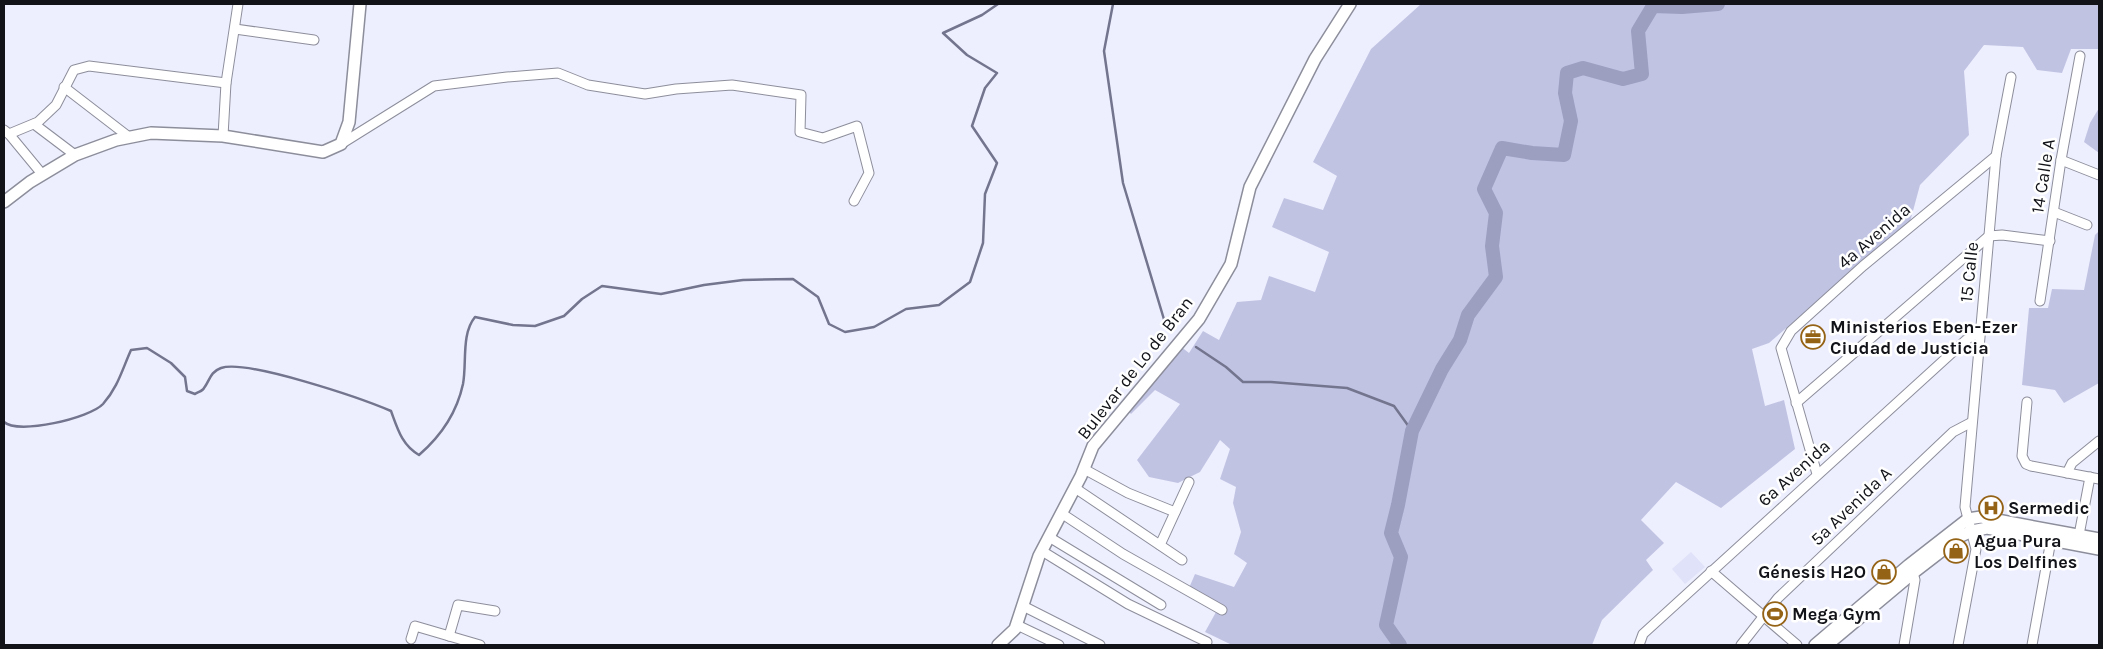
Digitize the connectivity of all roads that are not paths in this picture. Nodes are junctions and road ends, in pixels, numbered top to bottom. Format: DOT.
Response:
graph roads {
  1 [pos="238,4"];
  2 [pos="360,4"];
  3 [pos="1350,4"];
  4 [pos="235,29"];
  5 [pos="314,40"];
  6 [pos="2080,56"];
  7 [pos="2011,77"];
  8 [pos="226,82"];
  9 [pos="64,87"];
  10 [pos="34,124"];
  11 [pos="6,132"];
  12 [pos="223,136"];
  13 [pos="129,137"];
  14 [pos="341,144"];
  15 [pos="75,156"];
  16 [pos="1996,156"];
  17 [pos="2061,160"];
  18 [pos="42,174"];
  19 [pos="2099,175"];
  20 [pos="854,201"];
  21 [pos="4,202"];
  22 [pos="2054,212"];
  23 [pos="2087,225"];
  24 [pos="1989,236"];
  25 [pos="2050,241"];
  26 [pos="2040,301"];
  27 [pos="1979,332"];
  28 [pos="2027,402"];
  29 [pos="1796,403"];
  30 [pos="1972,422"];
  31 [pos="2099,441"];
  32 [pos="1084,469"];
  33 [pos="2067,473"];
  34 [pos="1817,474"];
  35 [pos="2095,478"];
  36 [pos="1189,482"];
  37 [pos="1075,488"];
  38 [pos="1175,512"];
  39 [pos="1062,513"];
  40 [pos="1968,519"];
  41 [pos="1972,530"];
  42 [pos="2079,535"];
  43 [pos="1049,537"];
  44 [pos="2099,539"];
  45 [pos="2051,540"];
  46 [pos="1160,544"];
  47 [pos="2099,549"];
  48 [pos="1042,551"];
  49 [pos="1182,560"];
  50 [pos="1711,571"];
  51 [pos="1913,573"];
  52 [pos="1160,605"];
  53 [pos="1022,606"];
  54 [pos="1222,610"];
  55 [pos="495,612"];
  56 [pos="1763,616"];
  57 [pos="1017,625"];
  58 [pos="449,636"];
  59 [pos="411,639"];
  60 [pos="1837,641"];
  61 [pos="1208,642"];
  62 [pos="480,645"];
  63 [pos="998,645"];
  64 [pos="1059,645"];
  65 [pos="1100,645"];
  66 [pos="1639,645"];
  67 [pos="1741,645"];
  68 [pos="1797,645"];
  69 [pos="1815,645"];
  70 [pos="1827,645"];
  71 [pos="1904,645"];
  72 [pos="1958,645"];
  73 [pos="2032,645"];
  1 -- 4 [label="street"];
  2 -- 14 [label="street"];
  3 -- 32 [label="street, Bulevar de Lo de Bran"];
  4 -- 5 [label="street"];
  4 -- 8 [label="street"];
  6 -- 17 [label="street, 14 Calle A"];
  7 -- 16 [label="street, 15 Calle"];
  8 -- 9 [label="street"];
  8 -- 12 [label="street"];
  9 -- 10 [label="street"];
  9 -- 13 [label="street"];
  10 -- 11 [label="street"];
  10 -- 15 [label="street"];
  11 -- 18 [label="street"];
  12 -- 13 [label="street"];
  12 -- 14 [label="street"];
  13 -- 15 [label="street"];
  14 -- 20 [label="street"];
  15 -- 18 [label="street"];
  16 -- 24 [label="street, 15 Calle"];
  16 -- 29 [label="street, 4a Avenida"];
  17 -- 19 [label="street"];
  17 -- 22 [label="street, 14 Calle A"];
  18 -- 21 [label="street"];
  22 -- 23 [label="street"];
  22 -- 25 [label="street, 14 Calle A"];
  24 -- 25 [label="street"];
  24 -- 27 [label="street, 15 Calle"];
  24 -- 29 [label="street"];
  25 -- 26 [label="street, 14 Calle A"];
  27 -- 30 [label="street, 15 Calle"];
  27 -- 34 [label="street, 6a Avenida"];
  28 -- 33 [label="street"];
  29 -- 34 [label="street"];
  30 -- 40 [label="street, 15 Calle"];
  30 -- 56 [label="street, 5a Avenida A"];
  31 -- 33 [label="street"];
  32 -- 37 [label="street, Bulevar de Lo de Bran"];
  32 -- 38 [label="street"];
  33 -- 35 [label="street"];
  34 -- 50 [label="street, 6a Avenida"];
  35 -- 42 [label="street"];
  36 -- 38 [label="street"];
  37 -- 39 [label="street, Bulevar de Lo de Bran"];
  37 -- 46 [label="street"];
  38 -- 46 [label="street"];
  39 -- 43 [label="street, Bulevar de Lo de Bran"];
  39 -- 54 [label="street"];
  40 -- 41 [label="street, 15 Calle"];
  40 -- 42 [label="street"];
  40 -- 69 [label="street"];
  41 -- 45 [label="street"];
  41 -- 51 [label="street"];
  41 -- 72 [label="street, 15 Calle"];
  42 -- 44 [label="street"];
  43 -- 48 [label="street, Bulevar de Lo de Bran"];
  43 -- 52 [label="street"];
  45 -- 47 [label="street"];
  45 -- 73 [label="street"];
  46 -- 49 [label="street"];
  48 -- 53 [label="street, Bulevar de Lo de Bran"];
  48 -- 61 [label="street"];
  50 -- 56 [label="street"];
  50 -- 66 [label="street, 6a Avenida"];
  51 -- 60 [label="street"];
  51 -- 71 [label="street"];
  53 -- 57 [label="street, Bulevar de Lo de Bran"];
  53 -- 65 [label="street"];
  55 -- 58 [label="street"];
  56 -- 67 [label="street, 5a Avenida A"];
  56 -- 68 [label="street"];
  57 -- 63 [label="street, Bulevar de Lo de Bran"];
  57 -- 64 [label="street"];
  58 -- 59 [label="street"];
  58 -- 62 [label="street"];
  60 -- 70 [label="street"];
}
